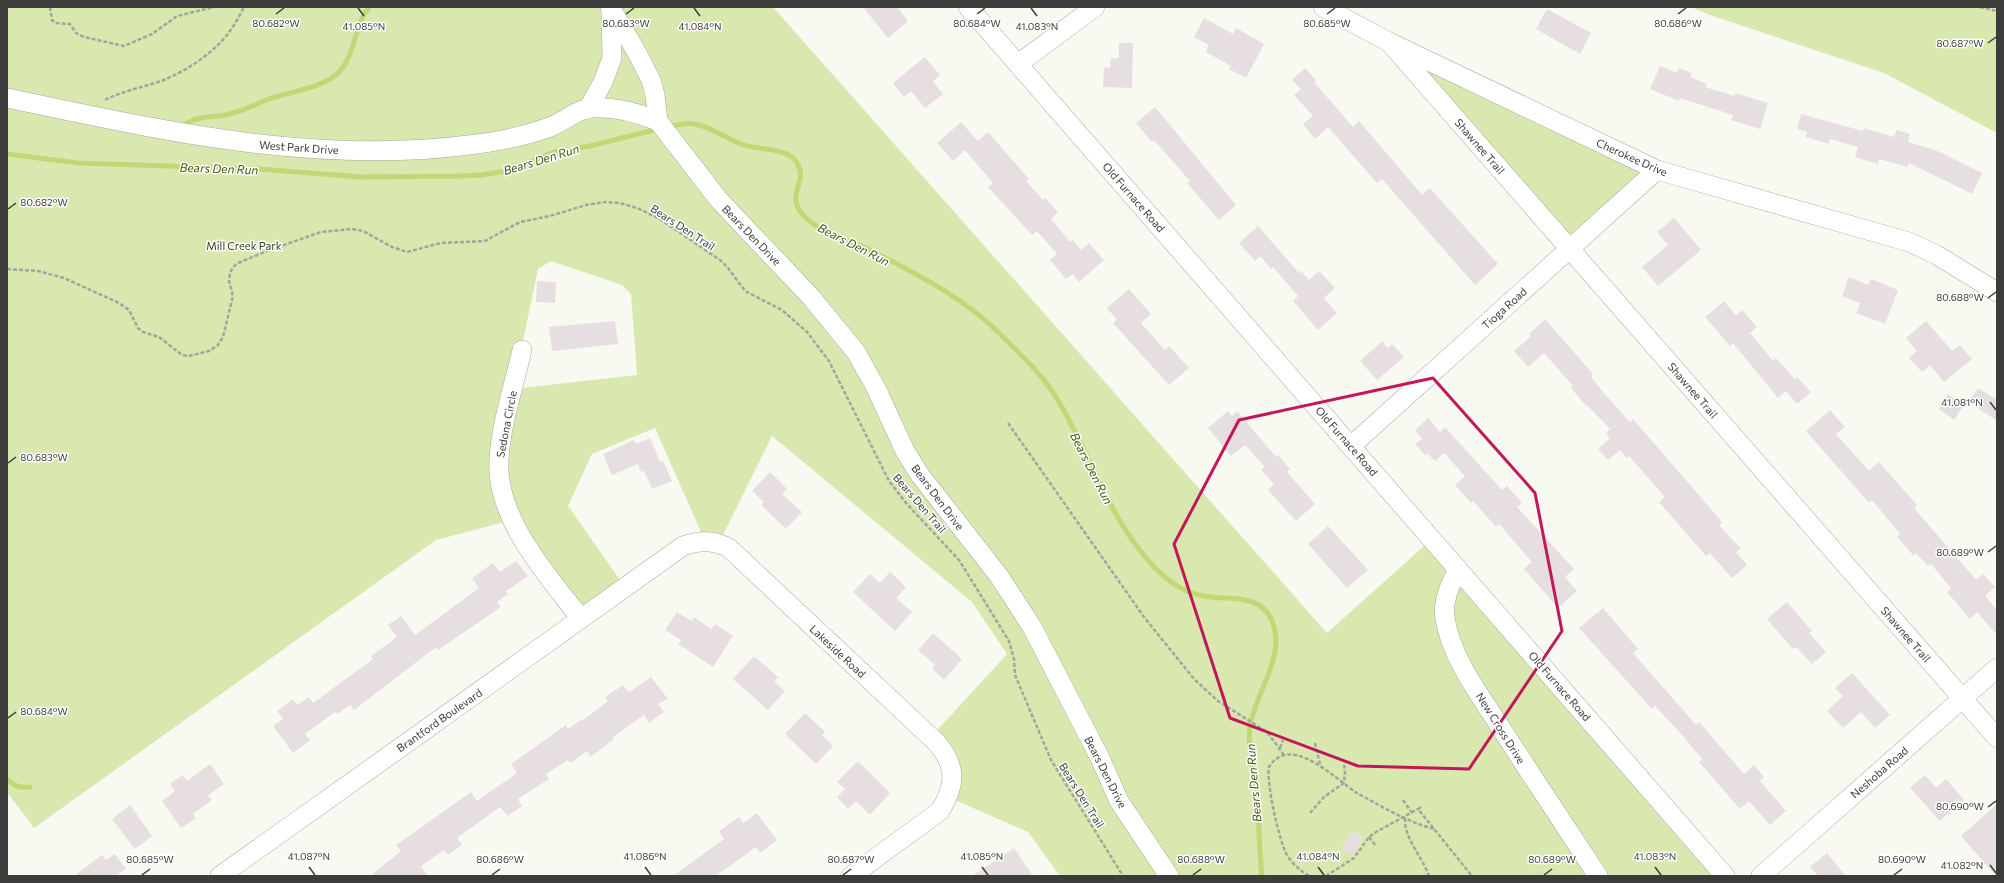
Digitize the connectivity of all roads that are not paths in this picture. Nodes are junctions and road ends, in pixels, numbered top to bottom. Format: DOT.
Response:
graph roads {
  1 [pos="968,7"];
  2 [pos="1095,7"];
  3 [pos="1323,7"];
  4 [pos="610,8"];
  5 [pos="1389,42"];
  6 [pos="1018,64"];
  7 [pos="7,98"];
  8 [pos="588,108"];
  9 [pos="658,122"];
  10 [pos="1657,170"];
  11 [pos="1570,249"];
  12 [pos="1997,292"];
  13 [pos="522,350"];
  14 [pos="1351,446"];
  15 [pos="657,564"];
  16 [pos="1458,569"];
  17 [pos="581,619"];
  18 [pos="1997,668"];
  19 [pos="1962,698"];
  20 [pos="1997,738"];
  21 [pos="220,876"];
  22 [pos="851,876"];
  23 [pos="1169,876"];
  24 [pos="1598,876"];
  25 [pos="1725,876"];
  26 [pos="1761,876"];
  1 -- 6 [label="street, Old Furnace Road"];
  2 -- 6 [label="street"];
  3 -- 5 [label="street, Cherokee Drive"];
  4 -- 8 [label="street"];
  4 -- 9 [label="street"];
  5 -- 10 [label="street, Cherokee Drive"];
  5 -- 11 [label="street, Shawnee Trail"];
  6 -- 14 [label="street, Old Furnace Road"];
  7 -- 8 [label="street, West Park Drive"];
  8 -- 9 [label="street, West Park Drive"];
  9 -- 23 [label="street, Bears Den Drive"];
  10 -- 11 [label="street, Tioga Road"];
  10 -- 12 [label="street, Cherokee Drive"];
  11 -- 14 [label="street, Tioga Road"];
  11 -- 19 [label="street, Shawnee Trail"];
  13 -- 17 [label="street, Sedona Circle"];
  14 -- 16 [label="street, Old Furnace Road"];
  15 -- 17 [label="street, Brantford Boulevard"];
  15 -- 22 [label="street, Lakeside Road"];
  16 -- 24 [label="street, New Cross Drive"];
  16 -- 25 [label="street, Old Furnace Road"];
  17 -- 21 [label="street, Brantford Boulevard"];
  18 -- 19 [label="street, Neshoba Road"];
  19 -- 20 [label="street, Shawnee Trail"];
  19 -- 26 [label="street, Neshoba Road"];
}
